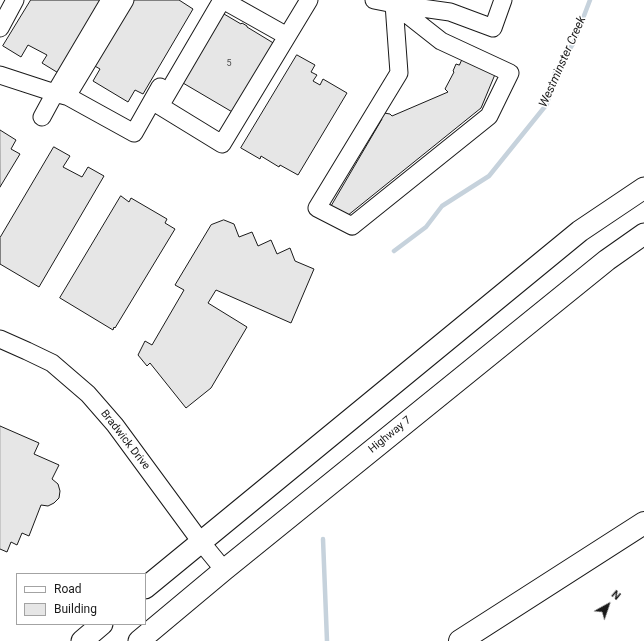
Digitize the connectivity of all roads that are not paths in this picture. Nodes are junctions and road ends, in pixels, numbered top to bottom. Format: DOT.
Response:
graph roads {
  1 [pos="15,0"];
  2 [pos="110,0"];
  3 [pos="126,0"];
  4 [pos="209,0"];
  5 [pos="222,0"];
  6 [pos="309,0"];
  7 [pos="374,0"];
  8 [pos="503,0"];
  9 [pos="394,4"];
  10 [pos="0,28"];
  11 [pos="287,36"];
  12 [pos="0,75"];
  13 [pos="61,94"];
  14 [pos="155,105"];
  15 [pos="42,117"];
  16 [pos="644,188"];
  17 [pos="644,234"];
  18 [pos="0,339"];
  19 [pos="644,523"];
  20 [pos="201,542"];
  21 [pos="224,570"];
  22 [pos="146,587"];
  23 [pos="101,625"];
  24 [pos="82,641"];
  25 [pos="140,641"];
  26 [pos="460,641"];
  1 -- 10 [label="street"];
  2 -- 13 [label="street"];
  3 -- 13 [label="street"];
  4 -- 14 [label="street"];
  5 -- 11 [label="street"];
  5 -- 14 [label="street"];
  6 -- 11 [label="street"];
  7 -- 9 [label="street"];
  8 -- 9 [label="street"];
  9 -- 9 [label="street"];
  11 -- 14 [label="street"];
  12 -- 13 [label="street"];
  13 -- 14 [label="street"];
  13 -- 15 [label="street"];
  16 -- 20 [label="main road"];
  17 -- 21 [label="main road, Highway 7"];
  18 -- 20 [label="street, Bradwick Drive"];
  19 -- 26 [label="highway"];
  20 -- 21 [label="street, Bradwick Drive"];
  20 -- 22 [label="main road"];
  21 -- 25 [label="main road, Highway 7"];
  23 -- 24 [label="main road"];
}
